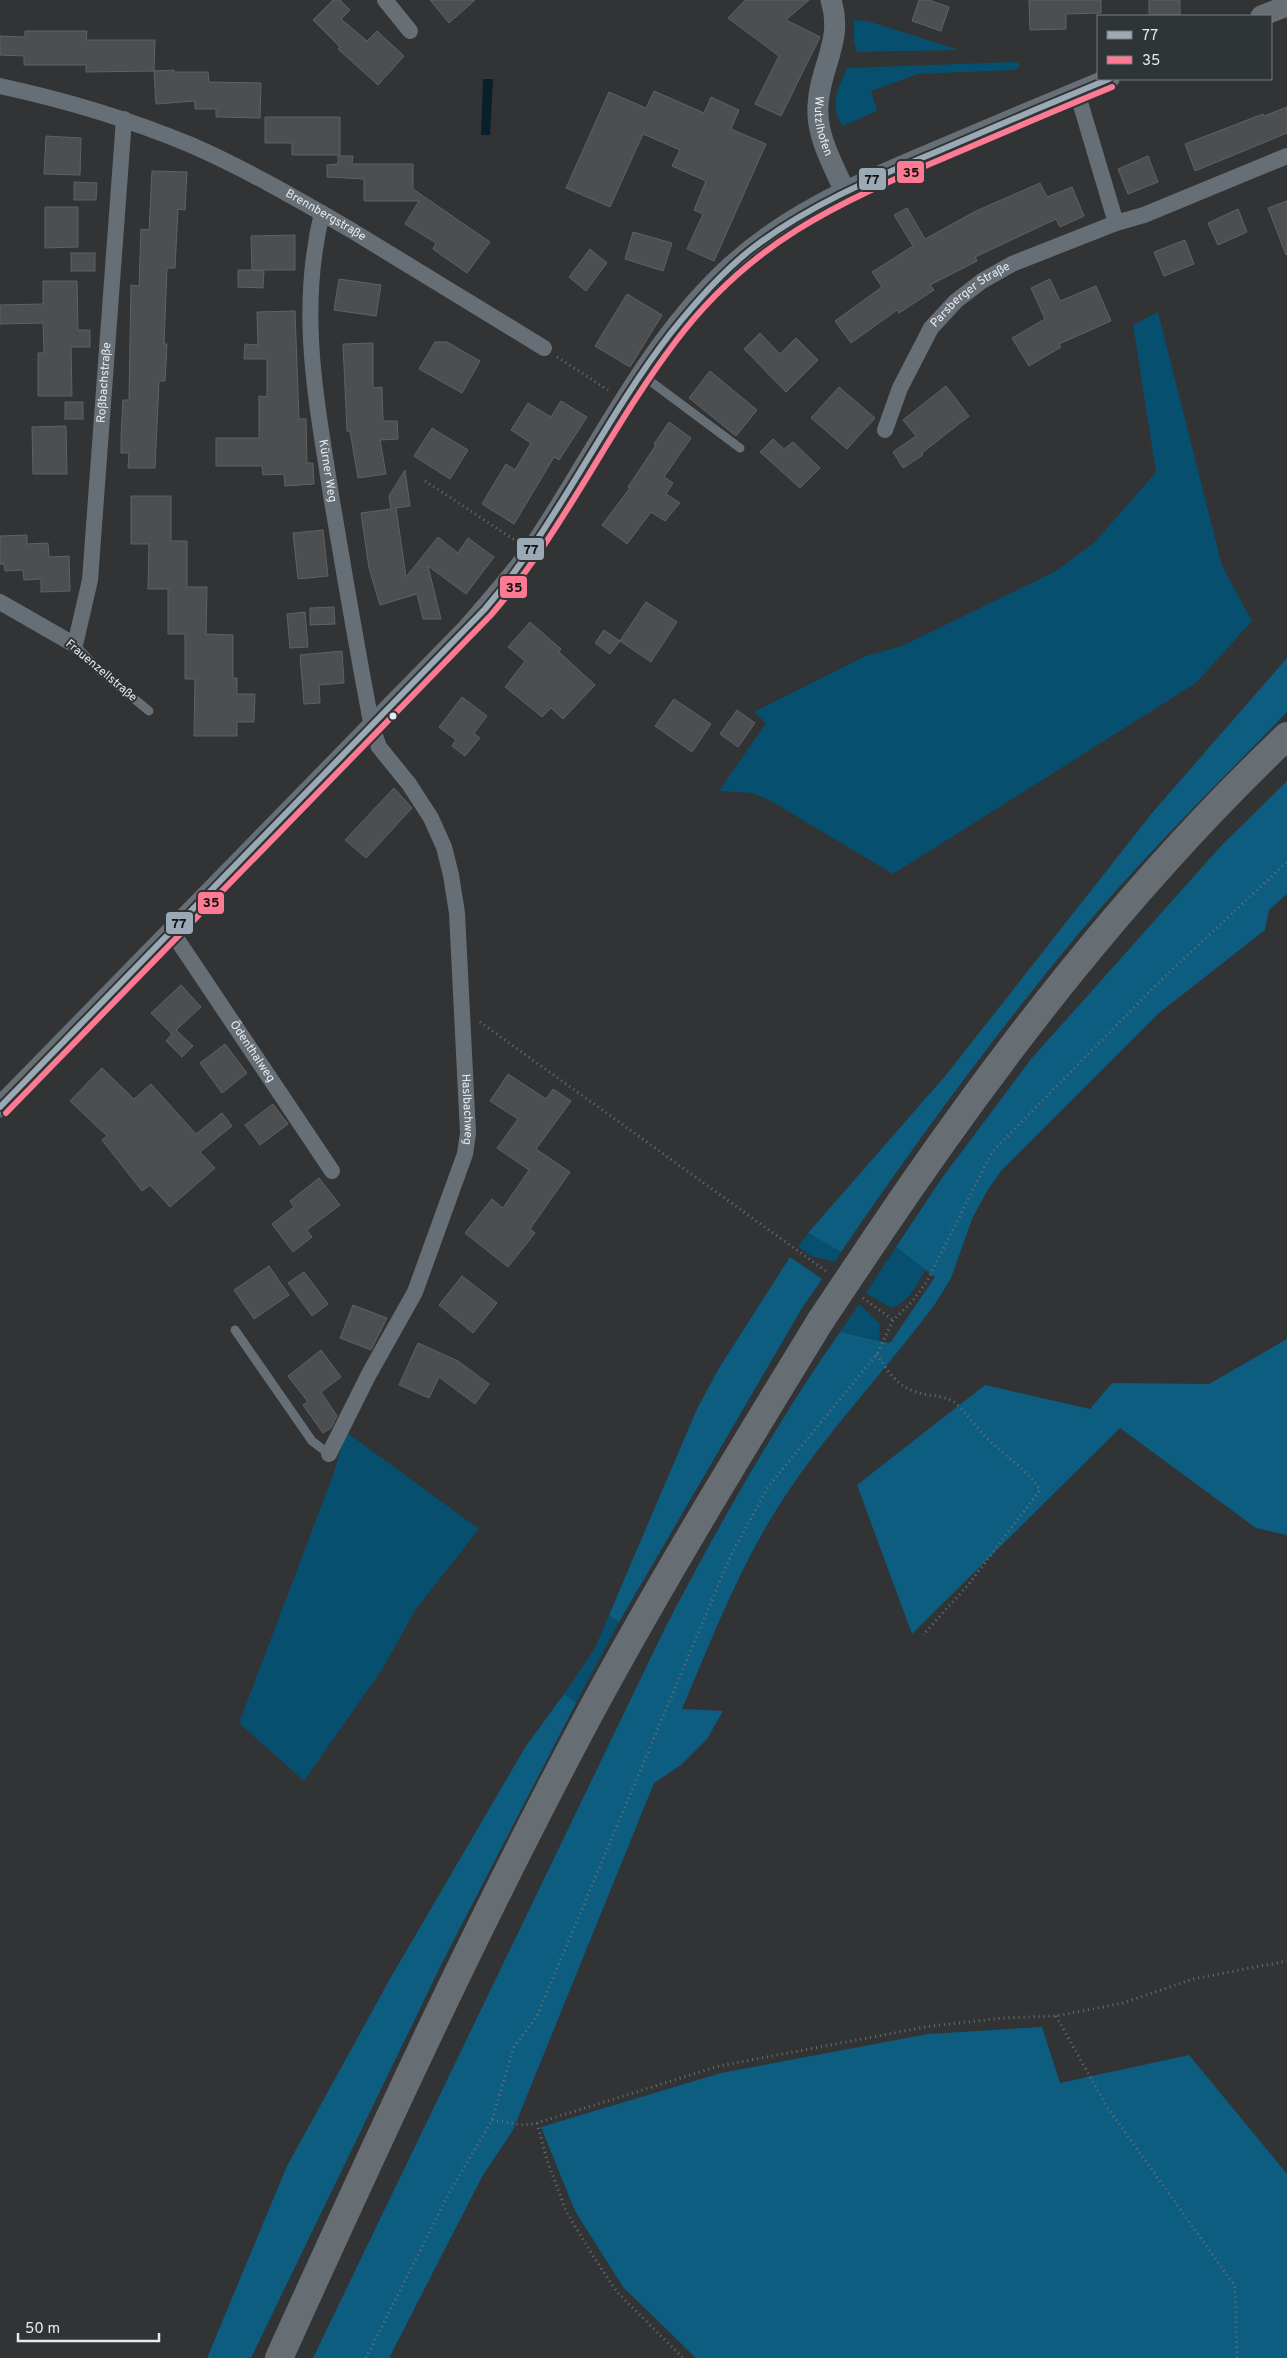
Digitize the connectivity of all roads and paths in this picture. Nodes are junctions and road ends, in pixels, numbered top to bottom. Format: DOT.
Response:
graph roads {
  1 [pos="385,0"];
  2 [pos="831,0"];
  3 [pos="1287,6"];
  4 [pos="1264,15"];
  5 [pos="410,31"];
  6 [pos="1107,80"];
  7 [pos="0,86"];
  8 [pos="1077,92"];
  9 [pos="124,119"];
  10 [pos="1287,156"];
  11 [pos="844,190"];
  12 [pos="322,213"];
  13 [pos="1116,223"];
  14 [pos="544,348"];
  15 [pos="642,375"];
  16 [pos="626,401"];
  17 [pos="885,430"];
  18 [pos="740,448"];
  19 [pos="425,481"];
  20 [pos="531,551"];
  21 [pos="0,602"];
  22 [pos="75,645"];
  23 [pos="149,711"];
  24 [pos="372,727"];
  25 [pos="1287,736"];
  26 [pos="1287,862"];
  27 [pos="172,932"];
  28 [pos="462,1008"];
  29 [pos="0,1107"];
  30 [pos="332,1171"];
  31 [pos="829,1274"];
  32 [pos="861,1297"];
  33 [pos="893,1320"];
  34 [pos="235,1330"];
  35 [pos="877,1354"];
  36 [pos="329,1454"];
  37 [pos="923,1635"];
  38 [pos="1287,1961"];
  39 [pos="1056,2016"];
  40 [pos="492,2120"];
  41 [pos="537,2123"];
  42 [pos="279,2358"];
  43 [pos="366,2358"];
  44 [pos="683,2358"];
  45 [pos="1237,2358"];
  1 -- 5 [label="street"];
  2 -- 11 [label="street, Wutzlhofen"];
  3 -- 4 [label="street"];
  6 -- 8 [label="street"];
  7 -- 9 [label="street, Brennbergstraße"];
  8 -- 11 [label="street"];
  8 -- 13 [label="street"];
  9 -- 12 [label="street, Brennbergstraße"];
  9 -- 22 [label="street, Roßbachstraße"];
  10 -- 13 [label="street, Parsberger Straße"];
  11 -- 15 [label="street"];
  12 -- 14 [label="street, Brennbergstraße"];
  12 -- 24 [label="street, Kürner Weg"];
  13 -- 17 [label="street, Parsberger Straße"];
  14 -- 16 [label="path"];
  15 -- 16 [label="street"];
  15 -- 18 [label="lane"];
  16 -- 20 [label="street"];
  19 -- 20 [label="path"];
  20 -- 24 [label="street"];
  21 -- 22 [label="street, Frauenzellstraße"];
  22 -- 23 [label="lane, Frauenzellstraße"];
  24 -- 27 [label="street"];
  24 -- 28 [label="street, Haslbachweg"];
  25 -- 42 [label="highway, bridge"];
  26 -- 33 [label="path"];
  27 -- 29 [label="street"];
  27 -- 30 [label="street, Ödenthalweg"];
  28 -- 31 [label="path"];
  28 -- 36 [label="street, Haslbachweg"];
  32 -- 33 [label="path"];
  33 -- 35 [label="path"];
  34 -- 36 [label="lane"];
  35 -- 37 [label="path"];
  35 -- 40 [label="path"];
  38 -- 39 [label="path"];
  39 -- 41 [label="path"];
  39 -- 45 [label="path"];
  40 -- 41 [label="path"];
  40 -- 43 [label="path"];
  41 -- 44 [label="path"];
}
